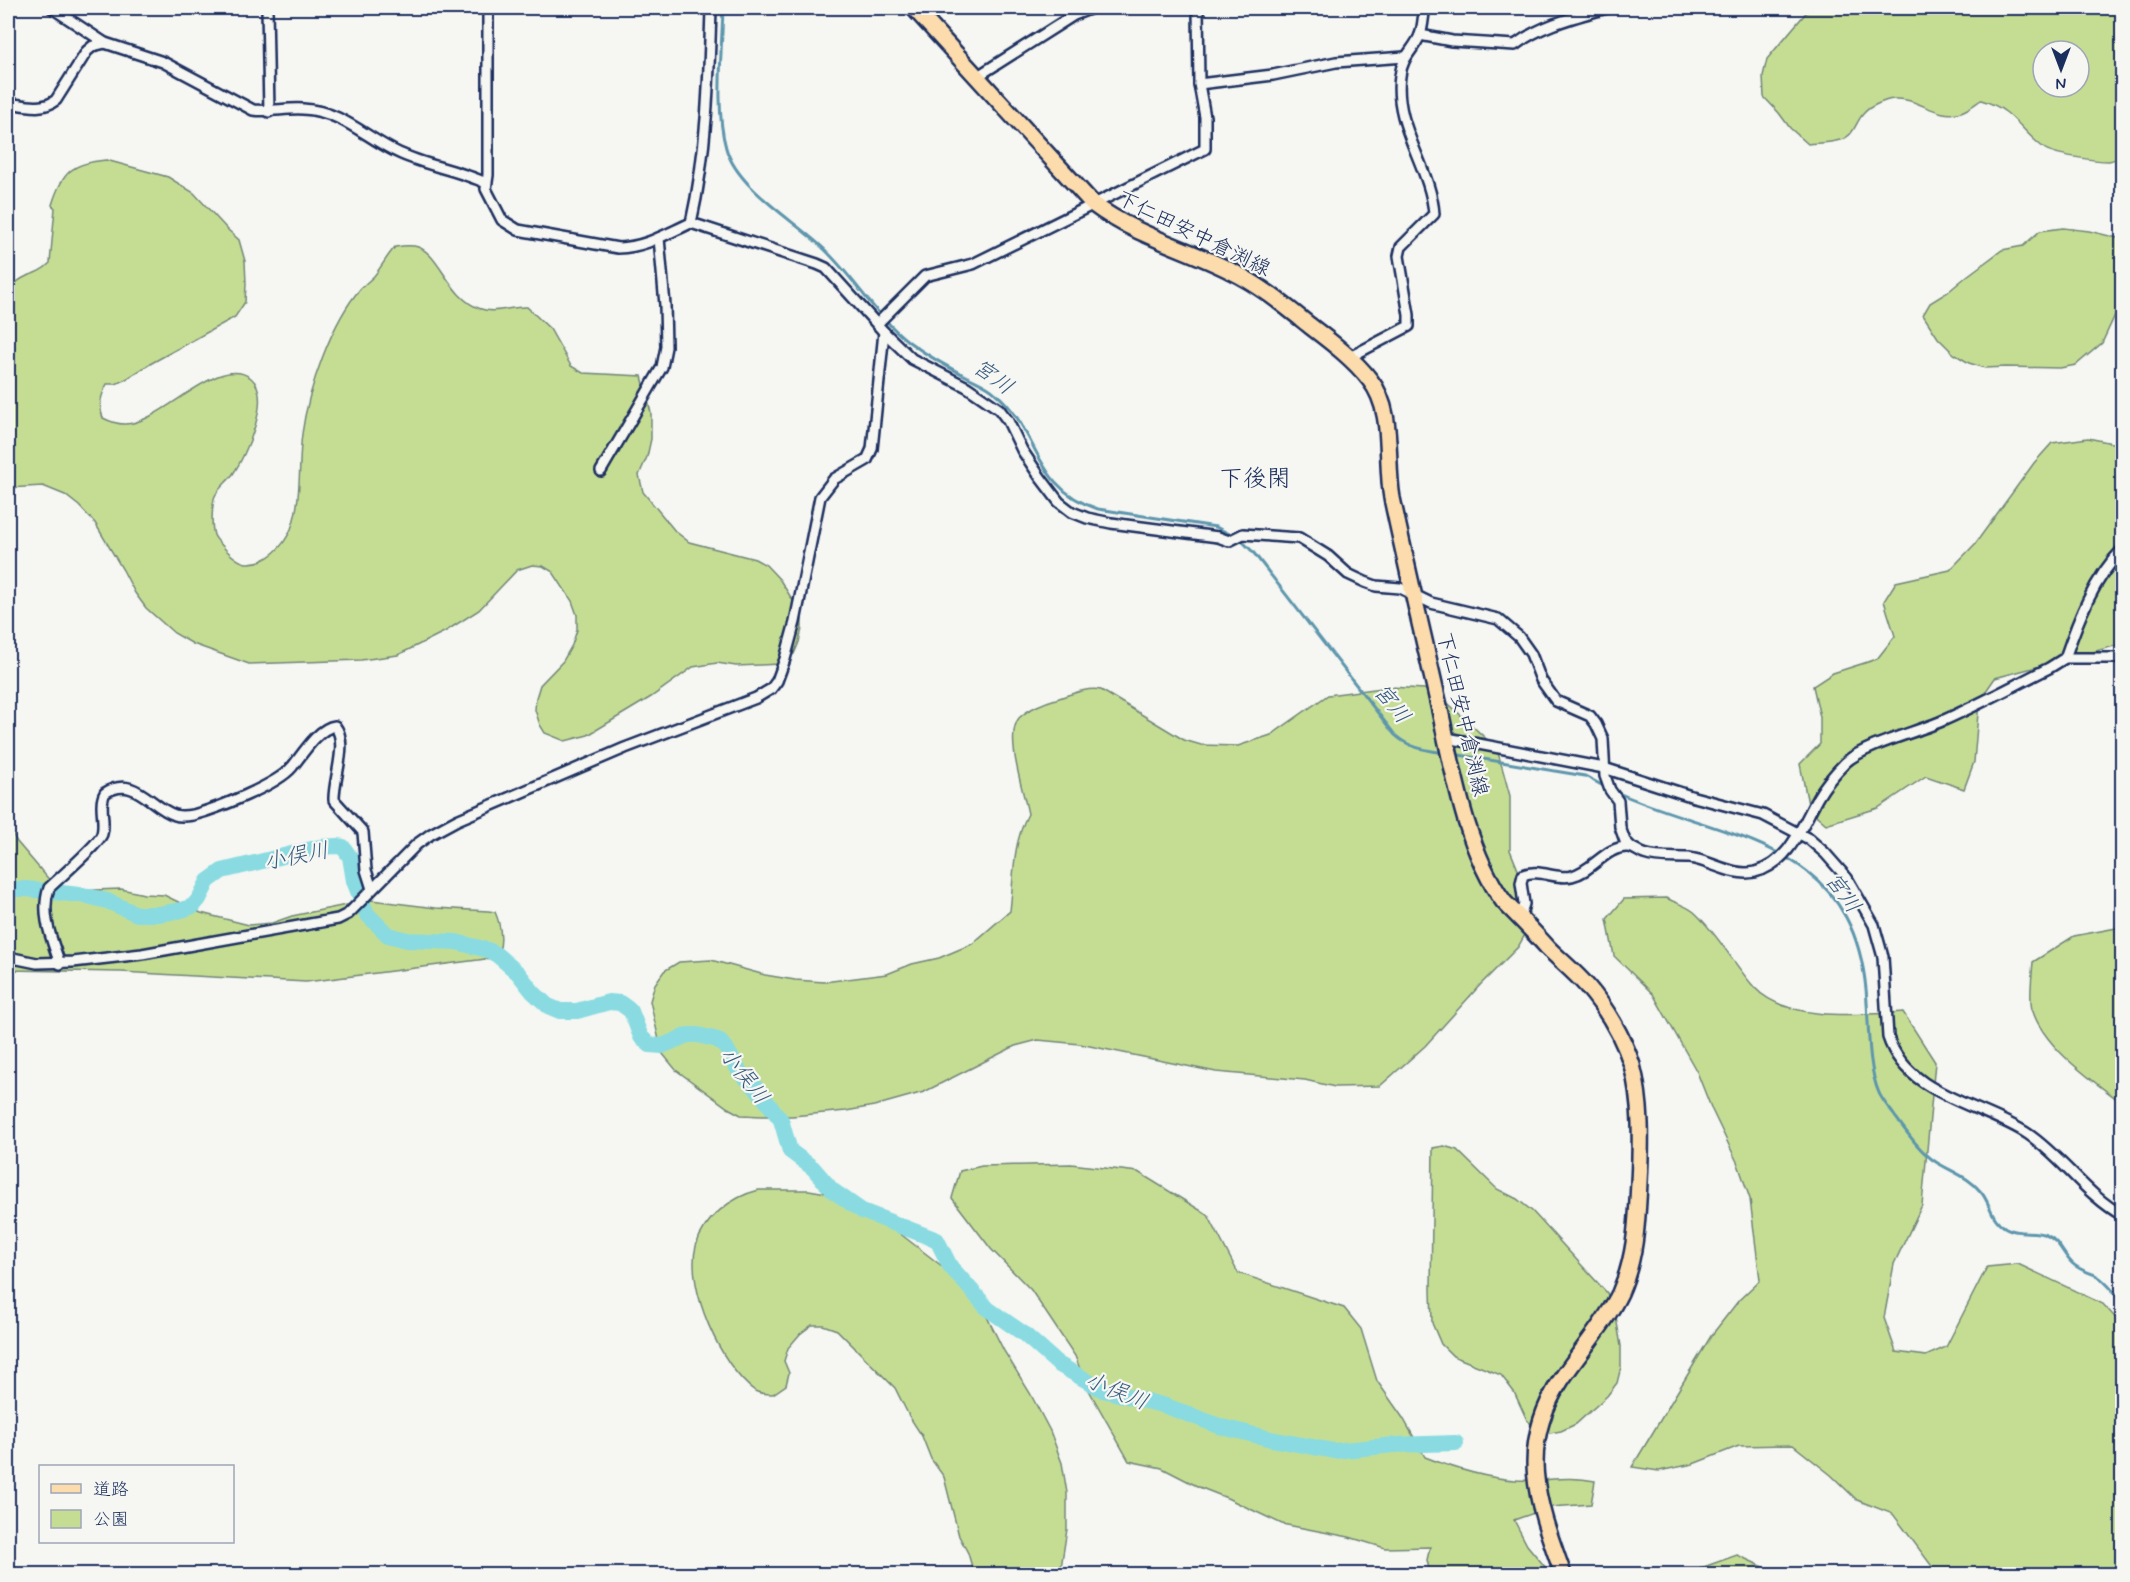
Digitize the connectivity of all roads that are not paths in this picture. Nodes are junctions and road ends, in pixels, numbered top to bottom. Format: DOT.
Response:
graph roads {
  1 [pos="52,8"];
  2 [pos="267,8"];
  3 [pos="488,8"];
  4 [pos="711,8"];
  5 [pos="914,8"];
  6 [pos="1092,8"];
  7 [pos="1198,8"];
  8 [pos="1425,8"];
  9 [pos="1607,8"];
  10 [pos="1420,35"];
  11 [pos="105,43"];
  12 [pos="1405,57"];
  13 [pos="978,76"];
  14 [pos="1199,84"];
  15 [pos="8,103"];
  16 [pos="269,112"];
  17 [pos="486,183"];
  18 [pos="1093,204"];
  19 [pos="691,223"];
  20 [pos="659,238"];
  21 [pos="877,324"];
  22 [pos="884,332"];
  23 [pos="1348,358"];
  24 [pos="601,471"];
  25 [pos="2122,550"];
  26 [pos="1414,594"];
  27 [pos="2065,657"];
  28 [pos="2122,657"];
  29 [pos="1447,742"];
  30 [pos="1604,772"];
  31 [pos="1797,837"];
  32 [pos="1631,847"];
  33 [pos="372,889"];
  34 [pos="1520,917"];
  35 [pos="8,957"];
  36 [pos="60,964"];
  37 [pos="2122,1215"];
  38 [pos="1563,1575"];
  1 -- 11 [label="street"];
  2 -- 16 [label="street"];
  3 -- 17 [label="street"];
  4 -- 19 [label="street"];
  5 -- 13 [label="main road, 下仁田安中倉渕線"];
  6 -- 13 [label="street"];
  7 -- 14 [label="street"];
  8 -- 10 [label="street"];
  9 -- 10 [label="street"];
  10 -- 12 [label="street"];
  11 -- 15 [label="street"];
  11 -- 16 [label="street"];
  12 -- 14 [label="street"];
  12 -- 23 [label="street"];
  13 -- 18 [label="main road, 下仁田安中倉渕線"];
  14 -- 18 [label="street"];
  16 -- 17 [label="street"];
  17 -- 20 [label="street"];
  18 -- 21 [label="street"];
  18 -- 23 [label="main road, 下仁田安中倉渕線"];
  19 -- 20 [label="street"];
  19 -- 21 [label="street"];
  20 -- 24 [label="street"];
  21 -- 22 [label="street"];
  22 -- 26 [label="street"];
  22 -- 33 [label="street"];
  23 -- 26 [label="main road, 下仁田安中倉渕線"];
  25 -- 27 [label="street"];
  26 -- 29 [label="main road, 下仁田安中倉渕線"];
  26 -- 30 [label="street"];
  27 -- 28 [label="street"];
  27 -- 31 [label="street"];
  29 -- 30 [label="street"];
  29 -- 34 [label="main road, 下仁田安中倉渕線"];
  30 -- 31 [label="street"];
  30 -- 32 [label="street"];
  31 -- 32 [label="street"];
  31 -- 37 [label="street"];
  32 -- 34 [label="street"];
  33 -- 36 [label="street"];
  33 -- 36 [label="street"];
  34 -- 38 [label="main road, 下仁田安中倉渕線"];
  35 -- 36 [label="street"];
}
